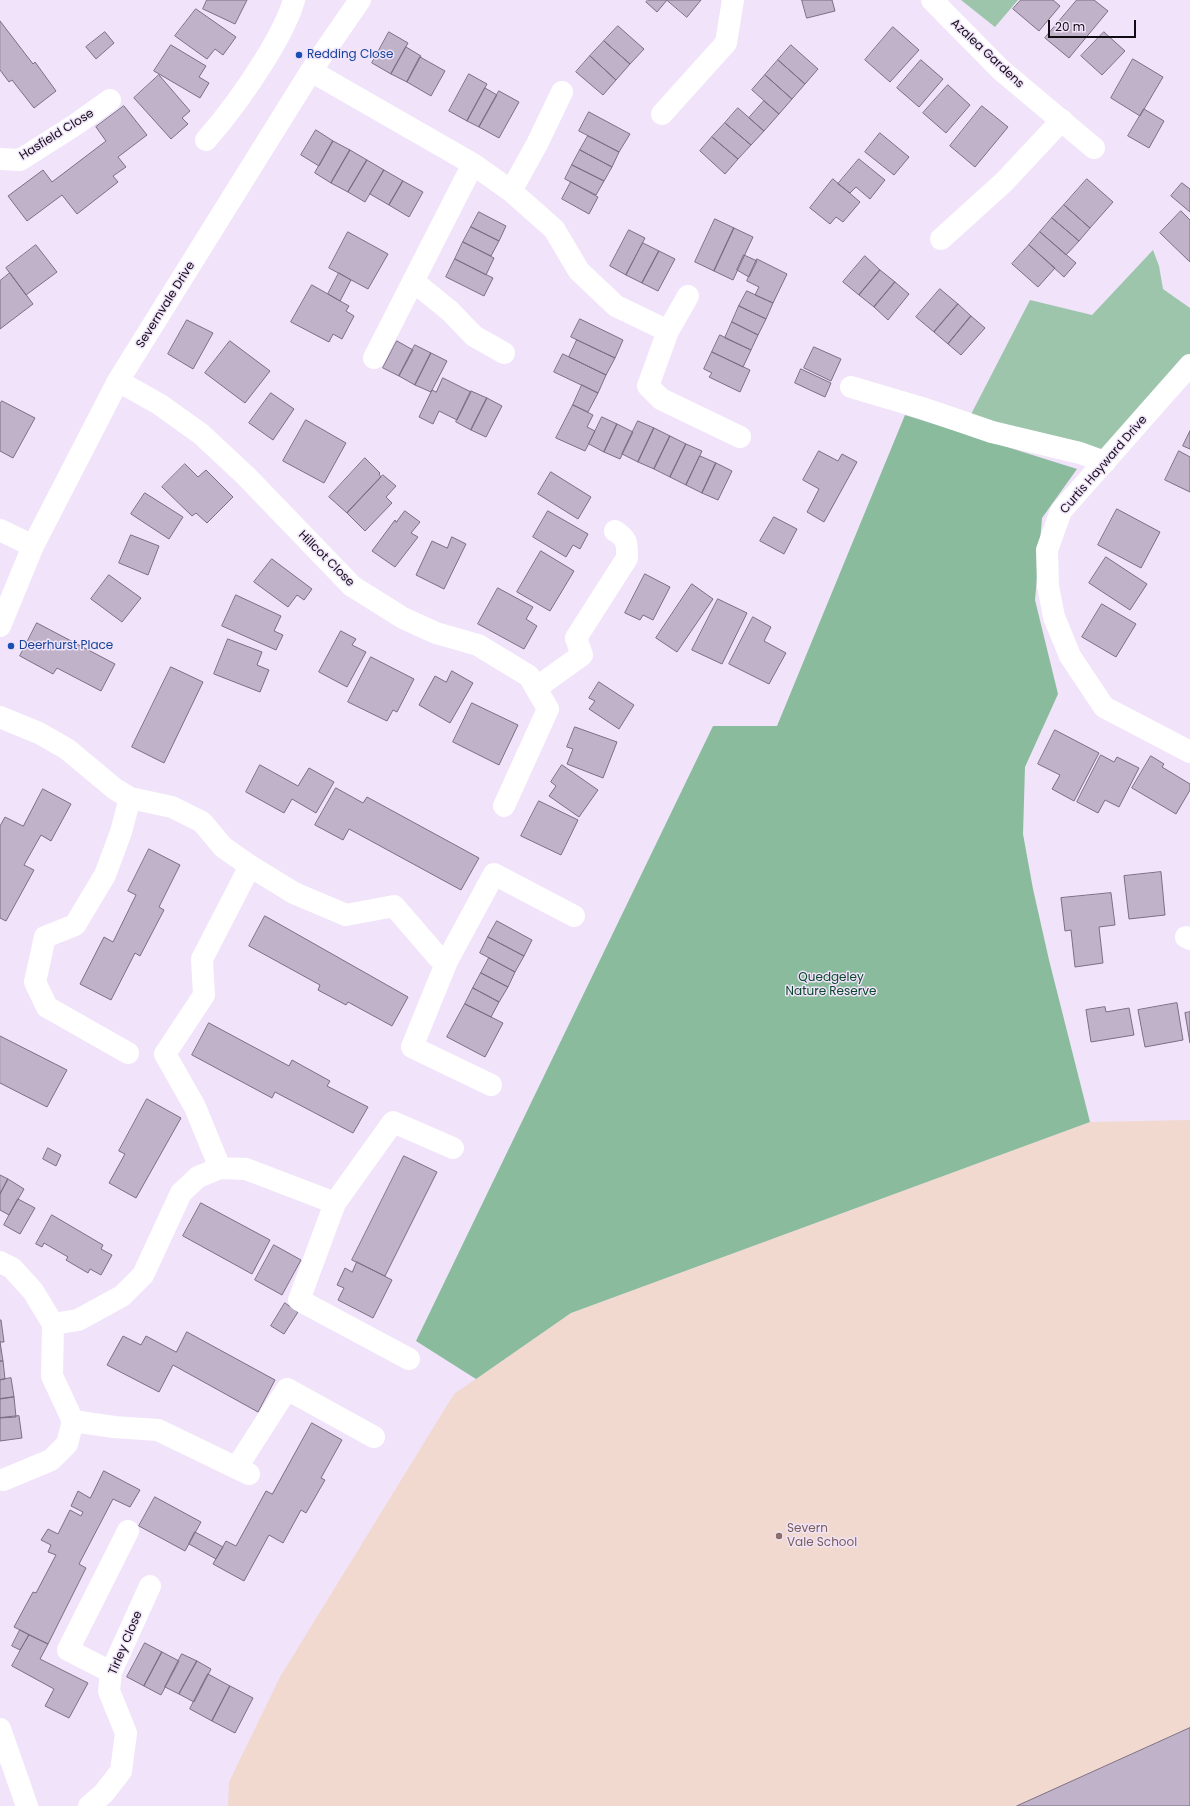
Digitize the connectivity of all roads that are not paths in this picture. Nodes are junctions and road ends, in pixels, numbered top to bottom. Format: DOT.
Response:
graph roads {
  1 [pos="294,0"];
  2 [pos="360,0"];
  3 [pos="733,0"];
  4 [pos="932,0"];
  5 [pos="312,71"];
  6 [pos="562,92"];
  7 [pos="110,100"];
  8 [pos="662,114"];
  9 [pos="1062,120"];
  10 [pos="206,140"];
  11 [pos="1094,148"];
  12 [pos="0,159"];
  13 [pos="473,164"];
  14 [pos="511,191"];
  15 [pos="941,239"];
  16 [pos="413,281"];
  17 [pos="688,296"];
  18 [pos="668,331"];
  19 [pos="504,353"];
  20 [pos="374,358"];
  21 [pos="1190,365"];
  22 [pos="118,381"];
  23 [pos="851,386"];
  24 [pos="740,437"];
  25 [pos="1105,462"];
  26 [pos="0,530"];
  27 [pos="615,531"];
  28 [pos="33,546"];
  29 [pos="0,626"];
  30 [pos="536,688"];
  31 [pos="0,717"];
  32 [pos="1190,752"];
  33 [pos="130,798"];
  34 [pos="504,806"];
  35 [pos="250,866"];
  36 [pos="574,916"];
  37 [pos="442,959"];
  38 [pos="128,1053"];
  39 [pos="491,1085"];
  40 [pos="453,1148"];
  41 [pos="220,1168"];
  42 [pos="335,1203"];
  43 [pos="0,1262"];
  44 [pos="53,1324"];
  45 [pos="409,1359"];
  46 [pos="73,1422"];
  47 [pos="374,1437"];
  48 [pos="3,1480"];
  49 [pos="128,1532"];
  50 [pos="150,1586"];
  51 [pos="112,1672"];
  52 [pos="0,1729"];
  53 [pos="27,1806"];
  54 [pos="89,1806"];
  1 -- 10 [label="street"];
  2 -- 5 [label="street, Severnvale Drive"];
  3 -- 8 [label="street"];
  4 -- 9 [label="street, Azalea Gardens"];
  5 -- 13 [label="street"];
  5 -- 22 [label="street, Severnvale Drive"];
  6 -- 14 [label="street"];
  7 -- 12 [label="street, Hasfield Close"];
  9 -- 11 [label="street, Azalea Gardens"];
  9 -- 15 [label="street"];
  13 -- 14 [label="street"];
  13 -- 16 [label="street"];
  14 -- 18 [label="street"];
  16 -- 19 [label="street"];
  16 -- 20 [label="street"];
  17 -- 18 [label="street"];
  18 -- 24 [label="street"];
  21 -- 25 [label="street, Curtis Hayward Drive"];
  22 -- 28 [label="street, Severnvale Drive"];
  22 -- 30 [label="street, Hillcot Close"];
  23 -- 25 [label="street"];
  25 -- 32 [label="street, Curtis Hayward Drive"];
  26 -- 28 [label="street"];
  27 -- 30 [label="street"];
  28 -- 29 [label="street, Severnvale Drive"];
  30 -- 34 [label="street, Hillcot Close"];
  31 -- 33 [label="street"];
  33 -- 35 [label="street"];
  33 -- 38 [label="street"];
  35 -- 37 [label="street"];
  35 -- 41 [label="street"];
  36 -- 37 [label="street"];
  37 -- 39 [label="street"];
  40 -- 42 [label="street"];
  41 -- 42 [label="street"];
  41 -- 44 [label="street"];
  42 -- 45 [label="street"];
  43 -- 44 [label="street"];
  44 -- 46 [label="street"];
  46 -- 47 [label="street"];
  46 -- 48 [label="street"];
  49 -- 51 [label="street"];
  50 -- 51 [label="street, Tirley Close"];
  51 -- 54 [label="street, Tirley Close"];
  52 -- 53 [label="street"];
}
